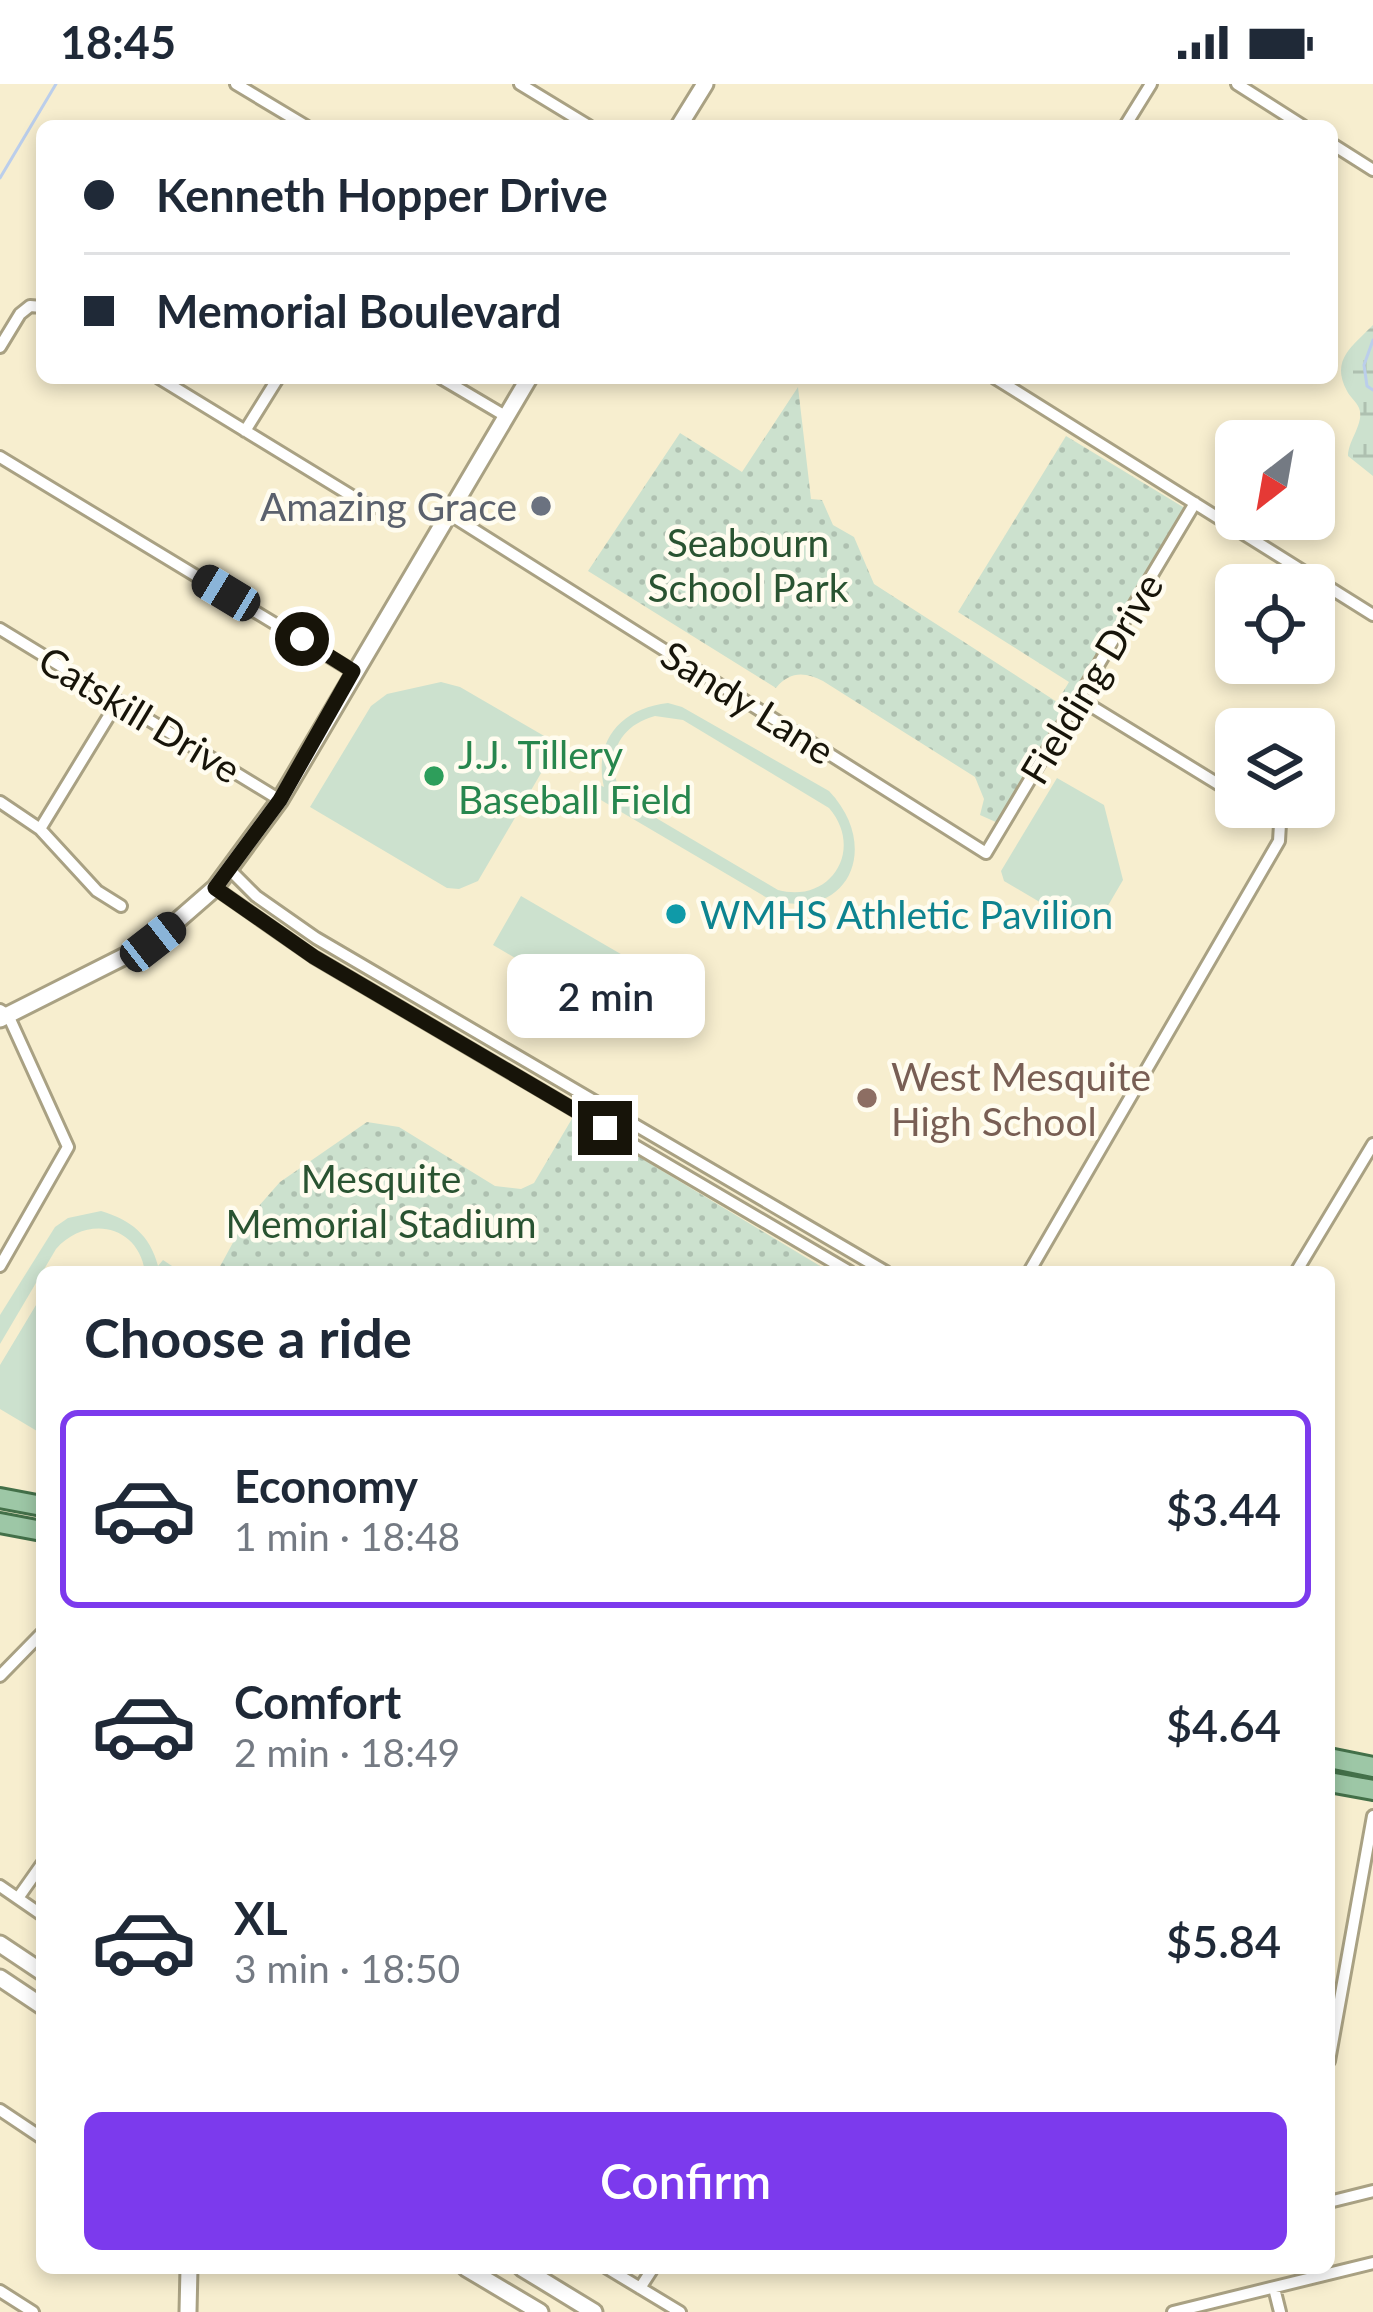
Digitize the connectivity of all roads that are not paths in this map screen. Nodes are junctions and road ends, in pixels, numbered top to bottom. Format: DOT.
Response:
graph roads {
  1 [pos="236,84"];
  2 [pos="520,84"];
  3 [pos="705,84"];
  4 [pos="1151,84"];
  5 [pos="1237,84"];
  6 [pos="296,120"];
  7 [pos="579,120"];
  8 [pos="683,120"];
  9 [pos="1129,120"];
  10 [pos="1294,120"];
  11 [pos="1338,148"];
  12 [pos="1373,170"];
  13 [pos="36,306"];
  14 [pos="0,347"];
  15 [pos="169,384"];
  16 [pos="274,384"];
  17 [pos="451,384"];
  18 [pos="526,384"];
  19 [pos="1005,384"];
  20 [pos="506,417"];
  21 [pos="245,431"];
  22 [pos="0,457"];
  23 [pos="1195,503"];
  24 [pos="392,511"];
  25 [pos="449,514"];
  26 [pos="1373,615"];
  27 [pos="0,628"];
  28 [pos="353,671"];
  29 [pos="1078,698"];
  30 [pos="118,700"];
  31 [pos="1215,782"];
  32 [pos="280,800"];
  33 [pos="0,802"];
  34 [pos="1280,828"];
  35 [pos="40,829"];
  36 [pos="986,853"];
  37 [pos="230,870"];
  38 [pos="215,888"];
  39 [pos="121,906"];
  40 [pos="3,1015"];
  41 [pos="1373,1144"];
  42 [pos="0,1266"];
  43 [pos="840,1266"];
  44 [pos="876,1266"];
  45 [pos="1033,1266"];
  46 [pos="1300,1266"];
  47 [pos="0,1498"];
  48 [pos="36,1505"];
  49 [pos="0,1523"];
  50 [pos="36,1530"];
  51 [pos="36,1639"];
  52 [pos="0,1676"];
  53 [pos="1335,1759"];
  54 [pos="1373,1767"];
  55 [pos="1335,1783"];
  56 [pos="1373,1790"];
  57 [pos="1373,1816"];
  58 [pos="36,1872"];
  59 [pos="0,1886"];
  60 [pos="18,1898"];
  61 [pos="36,1911"];
  62 [pos="0,1944"];
  63 [pos="36,1968"];
  64 [pos="0,1978"];
  65 [pos="36,2002"];
  66 [pos="1335,2028"];
  67 [pos="0,2110"];
  68 [pos="36,2134"];
  69 [pos="1373,2191"];
  70 [pos="1335,2200"];
  71 [pos="1373,2264"];
  72 [pos="1335,2273"];
  73 [pos="189,2274"];
  74 [pos="482,2274"];
  75 [pos="532,2274"];
  76 [pos="617,2274"];
  77 [pos="649,2274"];
  78 [pos="1332,2274"];
  79 [pos="640,2288"];
  80 [pos="1274,2288"];
  81 [pos="0,2291"];
  82 [pos="33,2312"];
  83 [pos="188,2312"];
  84 [pos="540,2312"];
  85 [pos="594,2312"];
  86 [pos="680,2312"];
  87 [pos="1173,2312"];
  88 [pos="1280,2312"];
  1 -- 6 [label="street"];
  2 -- 7 [label="street"];
  3 -- 8 [label="main road"];
  4 -- 9 [label="street"];
  5 -- 10 [label="street"];
  11 -- 12 [label="street"];
  13 -- 14 [label="street"];
  15 -- 21 [label="street"];
  16 -- 21 [label="street"];
  17 -- 20 [label="street"];
  18 -- 20 [label="main road"];
  19 -- 23 [label="street"];
  20 -- 25 [label="main road"];
  21 -- 24 [label="street"];
  22 -- 28 [label="street"];
  23 -- 26 [label="street"];
  23 -- 29 [label="street, Fielding Drive"];
  25 -- 28 [label="main road"];
  25 -- 36 [label="street, Sandy Lane"];
  27 -- 30 [label="street, Catskill Drive"];
  28 -- 32 [label="main road"];
  29 -- 31 [label="street"];
  29 -- 36 [label="street, Fielding Drive"];
  30 -- 32 [label="street, Catskill Drive"];
  30 -- 35 [label="street"];
  32 -- 37 [label="main road"];
  33 -- 35 [label="street"];
  34 -- 45 [label="street"];
  35 -- 39 [label="street"];
  37 -- 38 [label="main road"];
  37 -- 44 [label="street"];
  38 -- 40 [label="main road"];
  38 -- 43 [label="street"];
  40 -- 42 [label="street"];
  41 -- 46 [label="street"];
  47 -- 48 [label="main road"];
  49 -- 50 [label="main road"];
  51 -- 52 [label="street"];
  53 -- 54 [label="main road"];
  55 -- 56 [label="main road"];
  57 -- 66 [label="street"];
  58 -- 60 [label="street"];
  59 -- 60 [label="street"];
  60 -- 61 [label="street"];
  62 -- 63 [label="main road"];
  64 -- 65 [label="main road"];
  67 -- 68 [label="street"];
  69 -- 70 [label="street"];
  71 -- 72 [label="street"];
  73 -- 83 [label="main road"];
  74 -- 84 [label="main road"];
  75 -- 85 [label="main road"];
  76 -- 79 [label="street"];
  77 -- 79 [label="street"];
  78 -- 80 [label="street"];
  79 -- 86 [label="street"];
  80 -- 87 [label="street"];
  80 -- 88 [label="street"];
  81 -- 82 [label="street"];
}
